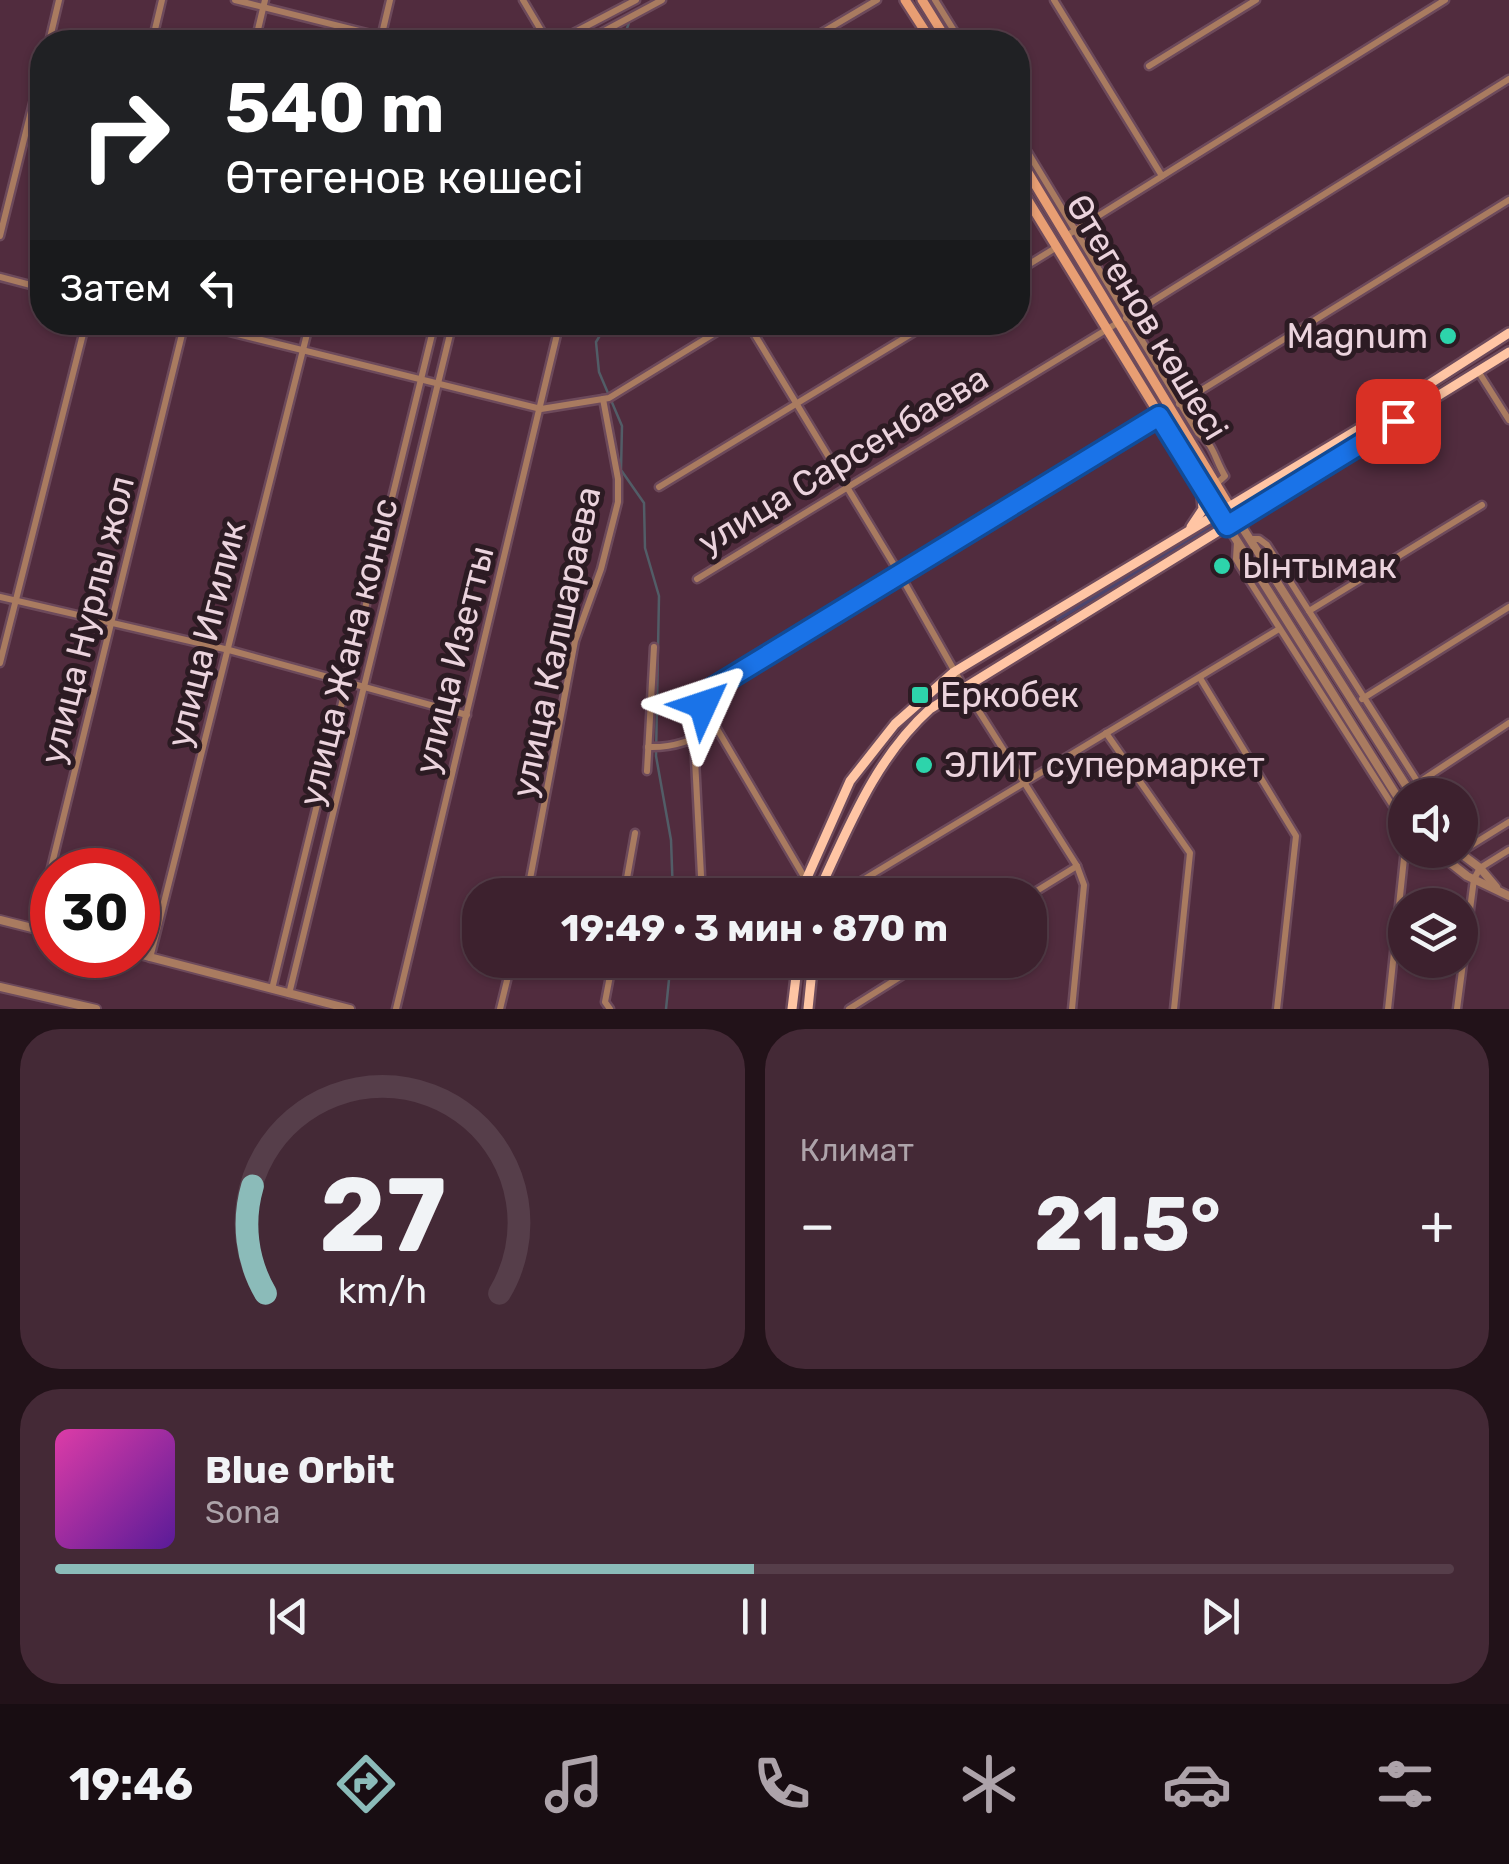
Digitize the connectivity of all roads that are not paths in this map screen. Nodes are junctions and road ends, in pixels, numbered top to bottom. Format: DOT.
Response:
graph roads {
  1 [pos="60,0"];
  2 [pos="162,0"];
  3 [pos="235,0"];
  4 [pos="390,0"];
  5 [pos="523,0"];
  6 [pos="636,0"];
  7 [pos="662,0"];
  8 [pos="876,0"];
  9 [pos="905,0"];
  10 [pos="922,0"];
  11 [pos="935,0"];
  12 [pos="1054,0"];
  13 [pos="1256,0"];
  14 [pos="1446,0"];
  15 [pos="264,4"];
  16 [pos="52,30"];
  17 [pos="155,30"];
  18 [pos="257,30"];
  19 [pos="348,30"];
  20 [pos="383,30"];
  21 [pos="541,30"];
  22 [pos="579,30"];
  23 [pos="608,30"];
  24 [pos="826,30"];
  25 [pos="924,30"];
  26 [pos="941,30"];
  27 [pos="954,30"];
  28 [pos="1149,66"];
  29 [pos="1509,80"];
  30 [pos="30,115"];
  31 [pos="1030,158"];
  32 [pos="1030,176"];
  33 [pos="1162,176"];
  34 [pos="1509,200"];
  35 [pos="1030,203"];
  36 [pos="1058,223"];
  37 [pos="1047,231"];
  38 [pos="1071,233"];
  39 [pos="0,236"];
  40 [pos="1057,247"];
  41 [pos="1030,264"];
  42 [pos="0,277"];
  43 [pos="30,285"];
  44 [pos="1123,320"];
  45 [pos="1106,330"];
  46 [pos="1509,333"];
  47 [pos="83,335"];
  48 [pos="184,335"];
  49 [pos="237,335"];
  50 [pos="307,335"];
  51 [pos="432,335"];
  52 [pos="450,335"];
  53 [pos="557,335"];
  54 [pos="711,335"];
  55 [pos="754,335"];
  56 [pos="908,335"];
  57 [pos="302,352"];
  58 [pos="1509,352"];
  59 [pos="1478,371"];
  60 [pos="421,380"];
  61 [pos="438,384"];
  62 [pos="1413,395"];
  63 [pos="606,398"];
  64 [pos="796,403"];
  65 [pos="1180,403"];
  66 [pos="1421,406"];
  67 [pos="541,409"];
  68 [pos="1170,412"];
  69 [pos="1159,416"];
  70 [pos="1509,420"];
  71 [pos="1367,424"];
  72 [pos="1374,435"];
  73 [pos="1201,484"];
  74 [pos="1215,484"];
  75 [pos="659,487"];
  76 [pos="846,487"];
  77 [pos="1482,505"];
  78 [pos="1224,510"];
  79 [pos="1238,519"];
  80 [pos="1227,526"];
  81 [pos="1188,531"];
  82 [pos="1250,539"];
  83 [pos="1238,542"];
  84 [pos="899,573"];
  85 [pos="697,579"];
  86 [pos="0,598"];
  87 [pos="16,601"];
  88 [pos="1509,607"];
  89 [pos="1308,611"];
  90 [pos="1045,618"];
  91 [pos="112,624"];
  92 [pos="1280,629"];
  93 [pos="1054,631"];
  94 [pos="654,647"];
  95 [pos="228,650"];
  96 [pos="0,662"];
  97 [pos="954,672"];
  98 [pos="1200,678"];
  99 [pos="349,683"];
  100 [pos="963,686"];
  101 [pos="366,687"];
  102 [pos="1362,699"];
  103 [pos="466,714"];
  104 [pos="1509,723"];
  105 [pos="716,727"];
  106 [pos="1106,733"];
  107 [pos="694,740"];
  108 [pos="648,747"];
  109 [pos="647,772"];
  110 [pos="1401,778"];
  111 [pos="1415,778"];
  112 [pos="1424,778"];
  113 [pos="1388,782"];
  114 [pos="1024,785"];
  115 [pos="1388,798"];
  116 [pos="1509,822"];
  117 [pos="635,832"];
  118 [pos="1478,840"];
  119 [pos="821,846"];
  120 [pos="56,848"];
  121 [pos="1509,850"];
  122 [pos="836,853"];
  123 [pos="1077,866"];
  124 [pos="1403,868"];
  125 [pos="1457,868"];
  126 [pos="1480,868"];
  127 [pos="530,878"];
  128 [pos="627,878"];
  129 [pos="701,878"];
  130 [pos="805,878"];
  131 [pos="807,878"];
  132 [pos="827,878"];
  133 [pos="867,878"];
  134 [pos="1474,879"];
  135 [pos="1047,885"];
  136 [pos="1500,890"];
  137 [pos="1509,896"];
  138 [pos="160,919"];
  139 [pos="0,920"];
  140 [pos="30,928"];
  141 [pos="160,961"];
  142 [pos="508,978"];
  143 [pos="609,978"];
  144 [pos="796,978"];
  145 [pos="811,978"];
  146 [pos="898,978"];
  147 [pos="0,987"];
  148 [pos="272,989"];
  149 [pos="290,994"];
  150 [pos="96,1009"];
  151 [pos="350,1009"];
  152 [pos="396,1009"];
  153 [pos="500,1009"];
  154 [pos="610,1009"];
  155 [pos="792,1009"];
  156 [pos="808,1009"];
  157 [pos="849,1009"];
  158 [pos="1072,1009"];
  159 [pos="1174,1009"];
  160 [pos="1277,1009"];
  161 [pos="1388,1009"];
  162 [pos="1457,1009"];
  1 -- 16 [label="street"];
  2 -- 17 [label="street"];
  3 -- 15 [label="street"];
  4 -- 20 [label="street"];
  5 -- 21 [label="street"];
  6 -- 22 [label="street"];
  7 -- 23 [label="street"];
  8 -- 24 [label="street"];
  9 -- 25 [label="main road"];
  10 -- 26 [label="main road"];
  11 -- 27 [label="street"];
  12 -- 33 [label="street"];
  13 -- 28 [label="street"];
  14 -- 33 [label="street"];
  15 -- 18 [label="street"];
  15 -- 19 [label="street"];
  29 -- 44 [label="street, улица Сарсенбаева"];
  30 -- 39 [label="street"];
  31 -- 38 [label="street"];
  32 -- 36 [label="main road, Өтегенов көшесі"];
  33 -- 38 [label="street"];
  34 -- 65 [label="street"];
  35 -- 37 [label="main road, Өтегенов көшесі"];
  36 -- 37 [label="street"];
  36 -- 38 [label="main road, Өтегенов көшесі"];
  37 -- 40 [label="main road, Өтегенов көшесі"];
  38 -- 44 [label="main road, Өтегенов көшесі"];
  40 -- 41 [label="street"];
  40 -- 45 [label="main road, Өтегенов көшесі"];
  42 -- 43 [label="street"];
  44 -- 45 [label="street, улица Сарсенбаева"];
  44 -- 65 [label="street"];
  44 -- 68 [label="main road, Өтегенов көшесі"];
  45 -- 69 [label="main road, Өтегенов көшесі"];
  45 -- 76 [label="street, улица Сарсенбаева"];
  46 -- 62 [label="main road"];
  47 -- 87 [label="street"];
  48 -- 91 [label="street, улица Нурлы жол"];
  49 -- 57 [label="street"];
  50 -- 57 [label="street, улица Игилик"];
  51 -- 60 [label="street, улица Жана коныс"];
  52 -- 61 [label="street, улица Жана коныс"];
  53 -- 67 [label="street, улица Изетты"];
  54 -- 63 [label="street"];
  55 -- 64 [label="street"];
  56 -- 64 [label="street"];
  57 -- 60 [label="street"];
  57 -- 95 [label="street, улица Игилик"];
  58 -- 59 [label="main road"];
  59 -- 66 [label="main road"];
  59 -- 70 [label="street"];
  60 -- 61 [label="street"];
  60 -- 99 [label="street, улица Жана коныс"];
  61 -- 67 [label="street"];
  61 -- 101 [label="street, улица Жана коныс"];
  62 -- 66 [label="main road"];
  62 -- 71 [label="main road"];
  63 -- 67 [label="street"];
  63 -- 127 [label="street, улица Калшараева"];
  64 -- 75 [label="street"];
  64 -- 76 [label="street"];
  65 -- 68 [label="street"];
  65 -- 74 [label="street"];
  66 -- 72 [label="main road"];
  67 -- 103 [label="street, улица Изетты"];
  68 -- 74 [label="main road, Өтегенов көшесі"];
  69 -- 73 [label="main road, Өтегенов көшесі"];
  69 -- 84 [label="street"];
  71 -- 72 [label="main road"];
  71 -- 78 [label="main road"];
  72 -- 79 [label="main road"];
  73 -- 78 [label="main road, Өтегенов көшесі"];
  73 -- 81 [label="main road"];
  74 -- 78 [label="main road, Өтегенов көшесі"];
  76 -- 84 [label="street"];
  76 -- 85 [label="street, улица Сарсенбаева"];
  77 -- 89 [label="street"];
  78 -- 79 [label="main road"];
  78 -- 80 [label="main road"];
  78 -- 81 [label="main road"];
  79 -- 80 [label="main road"];
  79 -- 82 [label="street"];
  80 -- 83 [label="street"];
  80 -- 93 [label="main road"];
  81 -- 90 [label="main road"];
  82 -- 89 [label="street"];
  82 -- 110 [label="street"];
  83 -- 92 [label="street"];
  83 -- 113 [label="street"];
  84 -- 97 [label="street"];
  84 -- 105 [label="street"];
  86 -- 87 [label="street"];
  87 -- 91 [label="street"];
  87 -- 96 [label="street"];
  88 -- 102 [label="street"];
  89 -- 102 [label="street"];
  90 -- 93 [label="main road"];
  90 -- 97 [label="main road"];
  91 -- 95 [label="street"];
  91 -- 120 [label="street, улица Нурлы жол"];
  92 -- 98 [label="street"];
  92 -- 115 [label="street"];
  93 -- 100 [label="main road"];
  94 -- 108 [label="street"];
  95 -- 99 [label="street"];
  95 -- 138 [label="street, улица Игилик"];
  97 -- 100 [label="street"];
  97 -- 119 [label="main road"];
  98 -- 106 [label="street"];
  98 -- 160 [label="street"];
  99 -- 101 [label="street"];
  99 -- 148 [label="street, улица Жана коныс"];
  100 -- 114 [label="street"];
  100 -- 122 [label="main road"];
  101 -- 103 [label="street"];
  101 -- 149 [label="street, улица Жана коныс"];
  102 -- 111 [label="street"];
  103 -- 152 [label="street, улица Изетты"];
  104 -- 112 [label="street"];
  105 -- 107 [label="street"];
  105 -- 130 [label="street"];
  106 -- 114 [label="street"];
  106 -- 159 [label="street"];
  107 -- 108 [label="street"];
  107 -- 129 [label="street"];
  108 -- 109 [label="street"];
  114 -- 123 [label="street"];
  114 -- 133 [label="street"];
  116 -- 118 [label="street"];
  117 -- 128 [label="street"];
  119 -- 122 [label="main road"];
  119 -- 131 [label="main road"];
  121 -- 126 [label="street"];
  122 -- 132 [label="main road"];
  123 -- 135 [label="street"];
  123 -- 158 [label="street"];
  124 -- 161 [label="street"];
  125 -- 134 [label="street"];
  126 -- 134 [label="street"];
  126 -- 136 [label="street"];
  134 -- 136 [label="street"];
  134 -- 162 [label="street"];
  136 -- 137 [label="street"];
  139 -- 140 [label="street"];
  141 -- 148 [label="street"];
  142 -- 153 [label="street"];
  143 -- 154 [label="street"];
  144 -- 155 [label="main road"];
  145 -- 156 [label="main road"];
  146 -- 157 [label="street"];
  147 -- 150 [label="street"];
  148 -- 149 [label="street"];
  149 -- 151 [label="street"];
}
